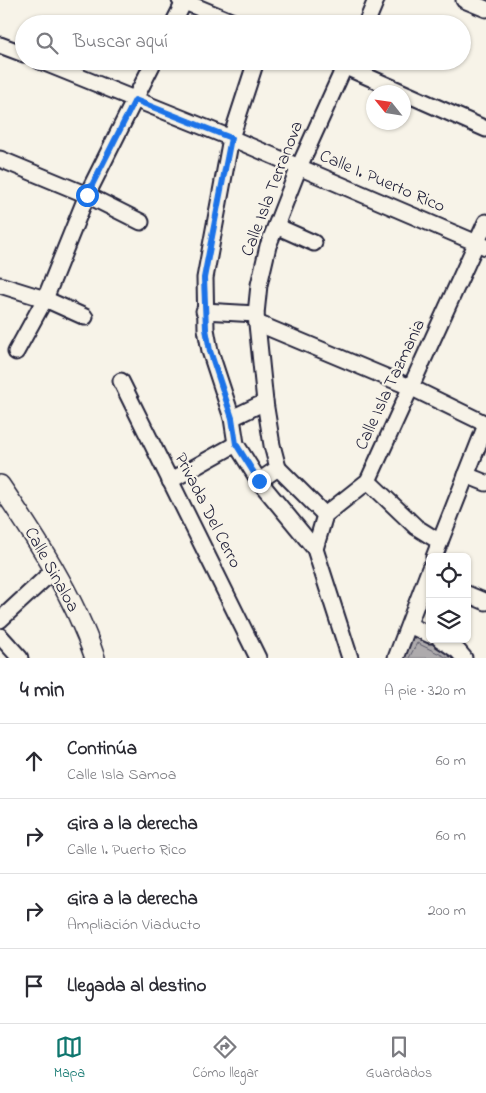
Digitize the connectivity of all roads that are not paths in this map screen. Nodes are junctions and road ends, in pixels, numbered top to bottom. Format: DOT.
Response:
graph roads {
  1 [pos="376,0"];
  2 [pos="464,0"];
  3 [pos="481,0"];
  4 [pos="182,1"];
  5 [pos="486,9"];
  6 [pos="177,15"];
  7 [pos="216,15"];
  8 [pos="370,15"];
  9 [pos="0,45"];
  10 [pos="15,51"];
  11 [pos="62,70"];
  12 [pos="150,70"];
  13 [pos="253,70"];
  14 [pos="338,70"];
  15 [pos="356,70"];
  16 [pos="135,100"];
  17 [pos="486,129"];
  18 [pos="231,138"];
  19 [pos="0,158"];
  20 [pos="299,168"];
  21 [pos="87,195"];
  22 [pos="141,222"];
  23 [pos="486,222"];
  24 [pos="276,226"];
  25 [pos="314,242"];
  26 [pos="482,245"];
  27 [pos="0,285"];
  28 [pos="44,299"];
  29 [pos="204,311"];
  30 [pos="85,317"];
  31 [pos="257,319"];
  32 [pos="16,352"];
  33 [pos="121,381"];
  34 [pos="410,388"];
  35 [pos="265,402"];
  36 [pos="232,418"];
  37 [pos="486,425"];
  38 [pos="236,444"];
  39 [pos="278,468"];
  40 [pos="466,475"];
  41 [pos="170,481"];
  42 [pos="259,481"];
  43 [pos="368,481"];
  44 [pos="486,483"];
  45 [pos="0,485"];
  46 [pos="309,498"];
  47 [pos="288,514"];
  48 [pos="325,515"];
  49 [pos="440,542"];
  50 [pos="315,549"];
  51 [pos="436,553"];
  52 [pos="54,570"];
  53 [pos="426,582"];
  54 [pos="471,596"];
  55 [pos="486,602"];
  56 [pos="0,620"];
  57 [pos="409,625"];
  58 [pos="426,632"];
  59 [pos="0,636"];
  60 [pos="446,643"];
  61 [pos="20,658"];
  62 [pos="95,658"];
  63 [pos="258,658"];
  64 [pos="350,658"];
  65 [pos="396,658"];
  66 [pos="464,658"];
  1 -- 8 [label="street"];
  2 -- 5 [label="street"];
  3 -- 5 [label="street"];
  4 -- 6 [label="street"];
  4 -- 7 [label="street"];
  9 -- 10 [label="street"];
  11 -- 16 [label="street, Calle I. Puerto Rico"];
  12 -- 16 [label="street"];
  13 -- 18 [label="street"];
  14 -- 20 [label="street, Calle Isla Terranova"];
  15 -- 17 [label="street"];
  16 -- 18 [label="street, Calle I. Puerto Rico"];
  16 -- 21 [label="street"];
  18 -- 20 [label="street, Calle I. Puerto Rico"];
  18 -- 29 [label="street"];
  19 -- 21 [label="street"];
  20 -- 24 [label="street, Calle Isla Terranova"];
  20 -- 26 [label="street, Calle I. Puerto Rico"];
  21 -- 22 [label="street"];
  21 -- 28 [label="street"];
  23 -- 26 [label="street, Calle Isla Tazmania"];
  24 -- 25 [label="street"];
  24 -- 31 [label="street, Calle Isla Terranova"];
  26 -- 34 [label="street, Calle Isla Tazmania"];
  27 -- 28 [label="street"];
  28 -- 30 [label="street"];
  28 -- 32 [label="street"];
  29 -- 31 [label="street"];
  29 -- 36 [label="street"];
  31 -- 34 [label="street"];
  31 -- 35 [label="street, Calle Isla Terranova"];
  33 -- 41 [label="street, Privada Del Cerro"];
  34 -- 37 [label="street"];
  34 -- 43 [label="street, Calle Isla Tazmania"];
  35 -- 36 [label="street"];
  35 -- 39 [label="street, Calle Isla Terranova"];
  36 -- 38 [label="street"];
  37 -- 40 [label="street"];
  38 -- 41 [label="street"];
  38 -- 42 [label="street"];
  39 -- 42 [label="street"];
  39 -- 46 [label="street"];
  40 -- 44 [label="street"];
  40 -- 49 [label="street"];
  41 -- 63 [label="street, Privada Del Cerro"];
  42 -- 47 [label="street"];
  43 -- 48 [label="street, Calle Isla Tazmania"];
  43 -- 49 [label="street"];
  45 -- 52 [label="main road, Calle Sinaloa"];
  46 -- 47 [label="street"];
  46 -- 48 [label="street"];
  47 -- 50 [label="street"];
  48 -- 50 [label="street"];
  49 -- 51 [label="street"];
  50 -- 64 [label="street"];
  52 -- 56 [label="street"];
  52 -- 62 [label="main road, Calle Sinaloa"];
  53 -- 57 [label="street"];
  54 -- 55 [label="street"];
  57 -- 58 [label="street"];
  57 -- 65 [label="street"];
  59 -- 61 [label="street"];
  60 -- 66 [label="street"];
}
